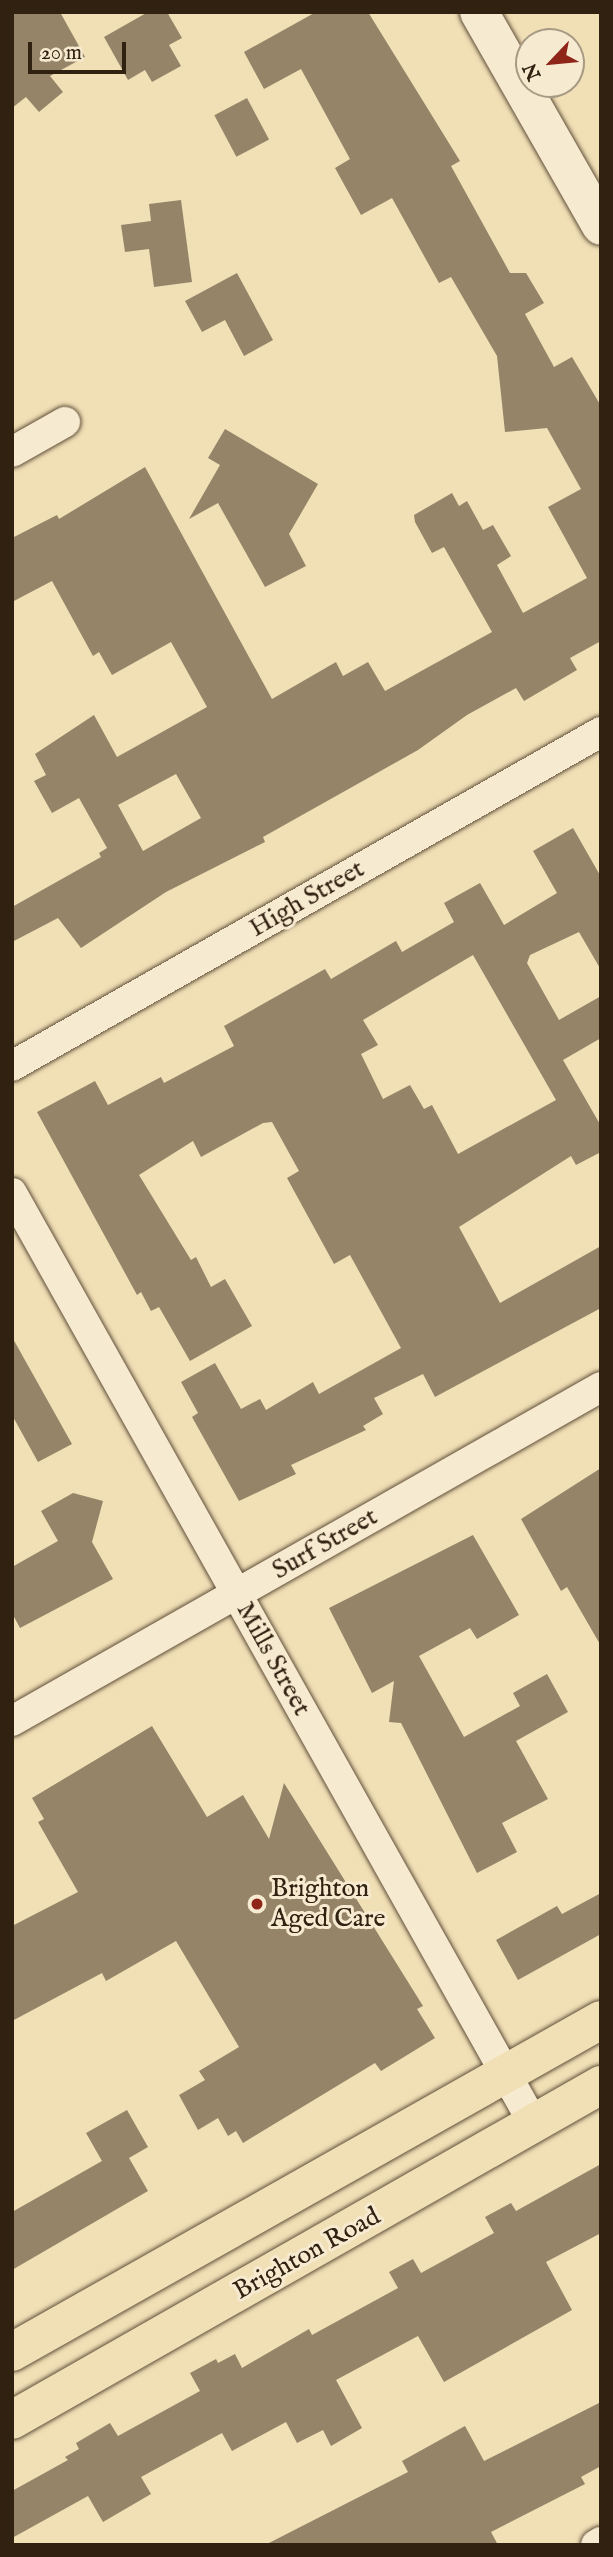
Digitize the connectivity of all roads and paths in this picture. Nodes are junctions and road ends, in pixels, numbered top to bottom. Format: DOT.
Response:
graph roads {
  1 [pos="479,12"];
  2 [pos="601,226"];
  3 [pos="65,422"];
  4 [pos="12,452"];
  5 [pos="601,732"];
  6 [pos="12,1066"];
  7 [pos="12,1193"];
  8 [pos="601,1387"];
  9 [pos="237,1594"];
  10 [pos="12,1721"];
  11 [pos="601,2020"];
  12 [pos="505,2073"];
  13 [pos="601,2085"];
  14 [pos="535,2126"];
  15 [pos="12,2352"];
  16 [pos="12,2420"];
  17 [pos="601,2542"];
  18 [pos="596,2545"];
  1 -- 2 [label="main road"];
  3 -- 4 [label="street"];
  5 -- 6 [label="street, High Street"];
  7 -- 9 [label="street, Mills Street"];
  8 -- 9 [label="street, Surf Street"];
  9 -- 10 [label="street, Surf Street"];
  9 -- 12 [label="street, Mills Street"];
  11 -- 12 [label="main road"];
  12 -- 14 [label="street, Mills Street"];
  12 -- 15 [label="main road"];
  13 -- 14 [label="main road, Brighton Road"];
  14 -- 16 [label="main road, Brighton Road"];
  17 -- 18 [label="street"];
}
